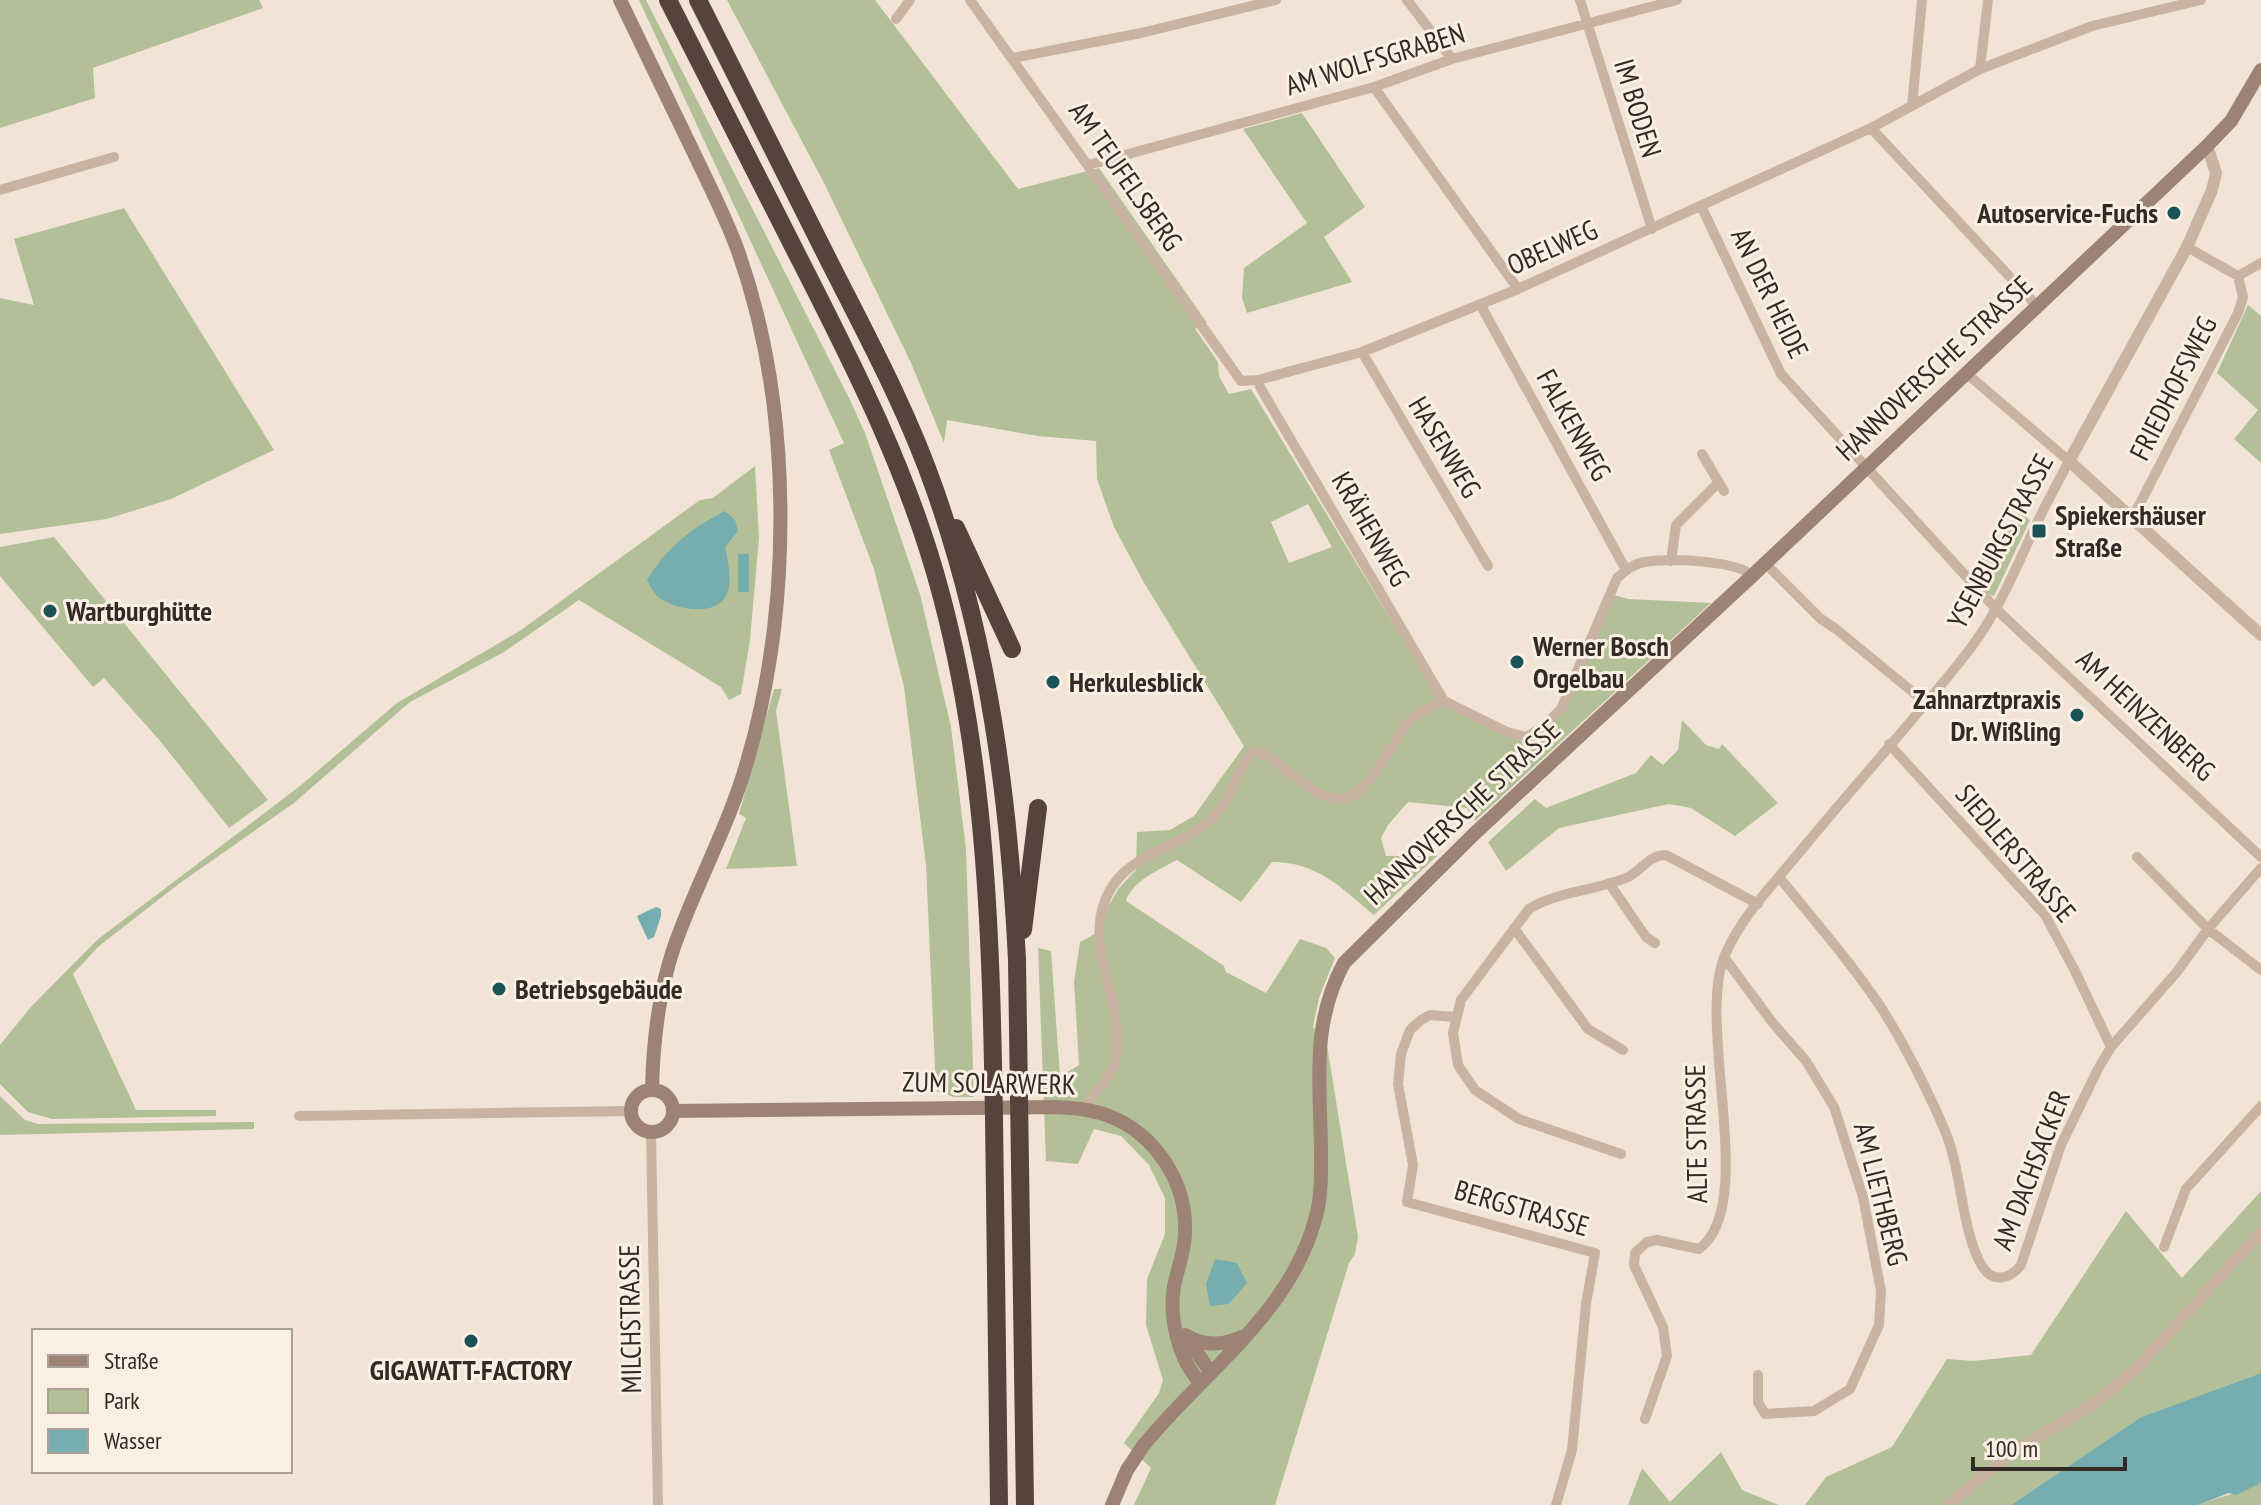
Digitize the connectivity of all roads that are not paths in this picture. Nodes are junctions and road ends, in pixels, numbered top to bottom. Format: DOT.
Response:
graph roads {
  1 [pos="620,0"];
  2 [pos="668,0"];
  3 [pos="698,0"];
  4 [pos="910,0"];
  5 [pos="970,0"];
  6 [pos="1276,0"];
  7 [pos="1407,0"];
  8 [pos="1580,0"];
  9 [pos="1677,0"];
  10 [pos="1922,0"];
  11 [pos="1988,0"];
  12 [pos="2201,0"];
  13 [pos="1662,2"];
  14 [pos="896,19"];
  15 [pos="1587,25"];
  16 [pos="1013,58"];
  17 [pos="1452,59"];
  18 [pos="1980,69"];
  19 [pos="2261,70"];
  20 [pos="1374,87"];
  21 [pos="1912,106"];
  22 [pos="1871,128"];
  23 [pos="2207,146"];
  24 [pos="114,157"];
  25 [pos="1088,165"];
  26 [pos="0,190"];
  27 [pos="1701,206"];
  28 [pos="1652,229"];
  29 [pos="2187,247"];
  30 [pos="2261,263"];
  31 [pos="2238,276"];
  32 [pos="1518,289"];
  33 [pos="1480,304"];
  34 [pos="2037,306"];
  35 [pos="1362,352"];
  36 [pos="1966,373"];
  37 [pos="1258,380"];
  38 [pos="1241,381"];
  39 [pos="1702,454"];
  40 [pos="2069,461"];
  41 [pos="1867,467"];
  42 [pos="935,488"];
  43 [pos="2132,519"];
  44 [pos="1671,561"];
  45 [pos="1765,563"];
  46 [pos="1488,566"];
  47 [pos="1626,570"];
  48 [pos="1753,575"];
  49 [pos="1997,610"];
  50 [pos="2261,635"];
  51 [pos="1012,649"];
  52 [pos="1444,701"];
  53 [pos="1925,702"];
  54 [pos="1889,744"];
  55 [pos="1038,808"];
  56 [pos="2137,857"];
  57 [pos="2261,857"];
  58 [pos="2261,868"];
  59 [pos="1779,877"];
  60 [pos="1609,883"];
  61 [pos="1758,904"];
  62 [pos="1514,928"];
  63 [pos="2208,929"];
  64 [pos="1655,943"];
  65 [pos="1724,957"];
  66 [pos="1017,960"];
  67 [pos="2261,970"];
  68 [pos="1455,1017"];
  69 [pos="2111,1047"];
  70 [pos="1623,1050"];
  71 [pos="652,1090"];
  72 [pos="1084,1109"];
  73 [pos="630,1111"];
  74 [pos="673,1111"];
  75 [pos="2259,1114"];
  76 [pos="299,1116"];
  77 [pos="651,1133"];
  78 [pos="1621,1154"];
  79 [pos="2261,1232"];
  80 [pos="2164,1247"];
  81 [pos="1251,1329"];
  82 [pos="1180,1330"];
  83 [pos="1758,1375"];
  84 [pos="1206,1378"];
  85 [pos="1645,1419"];
  86 [pos="658,1505"];
  87 [pos="999,1505"];
  88 [pos="1025,1505"];
  89 [pos="1112,1505"];
  90 [pos="1556,1505"];
  91 [pos="1949,1505"];
  1 -- 71 [label="main road"];
  2 -- 87 [label="highway"];
  3 -- 42 [label="highway"];
  4 -- 14 [label="street"];
  5 -- 16 [label="street, AM TEUFELSBERG"];
  6 -- 16 [label="street"];
  7 -- 17 [label="street"];
  8 -- 15 [label="street, IM BODEN"];
  9 -- 13 [label="street, AM WOLFSGRABEN"];
  10 -- 21 [label="street"];
  11 -- 18 [label="street"];
  12 -- 18 [label="street, OBELWEG"];
  13 -- 15 [label="street, AM WOLFSGRABEN"];
  15 -- 17 [label="street, AM WOLFSGRABEN"];
  15 -- 28 [label="street, IM BODEN"];
  16 -- 25 [label="street, AM TEUFELSBERG"];
  17 -- 20 [label="street, AM WOLFSGRABEN"];
  18 -- 21 [label="street, OBELWEG"];
  19 -- 23 [label="main road, HANNOVERSCHE STRASSE"];
  20 -- 25 [label="street, AM WOLFSGRABEN"];
  20 -- 32 [label="street"];
  21 -- 22 [label="street, OBELWEG"];
  22 -- 27 [label="street, OBELWEG"];
  22 -- 34 [label="street"];
  23 -- 29 [label="street, YSENBURGSTRASSE"];
  23 -- 34 [label="main road, HANNOVERSCHE STRASSE"];
  24 -- 26 [label="street"];
  25 -- 38 [label="street, AM TEUFELSBERG"];
  27 -- 28 [label="street, OBELWEG"];
  27 -- 41 [label="street, AN DER HEIDE"];
  28 -- 32 [label="street, OBELWEG"];
  29 -- 31 [label="street"];
  29 -- 40 [label="street, YSENBURGSTRASSE"];
  30 -- 31 [label="street"];
  31 -- 43 [label="street, FRIEDHOFSWEG"];
  32 -- 33 [label="street, OBELWEG"];
  33 -- 35 [label="street, OBELWEG"];
  33 -- 47 [label="street, FALKENWEG"];
  34 -- 36 [label="main road, HANNOVERSCHE STRASSE"];
  35 -- 37 [label="street, OBELWEG"];
  35 -- 46 [label="street, HASENWEG"];
  36 -- 40 [label="street"];
  36 -- 41 [label="main road, HANNOVERSCHE STRASSE"];
  37 -- 38 [label="street, OBELWEG"];
  37 -- 52 [label="street, KRÄHENWEG"];
  39 -- 44 [label="street"];
  40 -- 43 [label="street"];
  40 -- 49 [label="street, YSENBURGSTRASSE"];
  41 -- 45 [label="main road, HANNOVERSCHE STRASSE"];
  41 -- 49 [label="street, AN DER HEIDE"];
  42 -- 51 [label="highway"];
  42 -- 66 [label="highway"];
  43 -- 50 [label="street"];
  44 -- 47 [label="street"];
  44 -- 48 [label="street"];
  45 -- 48 [label="main road, HANNOVERSCHE STRASSE"];
  45 -- 53 [label="street"];
  47 -- 52 [label="street"];
  48 -- 81 [label="main road, HANNOVERSCHE STRASSE"];
  49 -- 53 [label="street, YSENBURGSTRASSE"];
  49 -- 57 [label="street, AM HEINZENBERG"];
  52 -- 72 [label="street"];
  53 -- 54 [label="street, YSENBURGSTRASSE"];
  54 -- 59 [label="street, YSENBURGSTRASSE"];
  54 -- 69 [label="street, SIEDLERSTRASSE"];
  55 -- 66 [label="highway"];
  56 -- 63 [label="street"];
  58 -- 63 [label="street, AM DACHSACKER"];
  59 -- 61 [label="street, YSENBURGSTRASSE"];
  59 -- 69 [label="street, AM DACHSACKER"];
  60 -- 61 [label="street"];
  60 -- 62 [label="street"];
  60 -- 64 [label="street"];
  61 -- 65 [label="street, YSENBURGSTRASSE"];
  62 -- 68 [label="street"];
  62 -- 70 [label="street"];
  63 -- 67 [label="street"];
  63 -- 69 [label="street, AM DACHSACKER"];
  65 -- 83 [label="street, AM LIETHBERG"];
  65 -- 85 [label="street, ALTE STRASSE"];
  66 -- 88 [label="highway"];
  68 -- 78 [label="street"];
  68 -- 90 [label="street, BERGSTRASSE"];
  71 -- 73 [label="main road"];
  71 -- 74 [label="main road"];
  72 -- 74 [label="main road, ZUM SOLARWERK"];
  72 -- 82 [label="main road, ZUM SOLARWERK"];
  73 -- 76 [label="street"];
  73 -- 77 [label="main road"];
  74 -- 77 [label="main road"];
  75 -- 80 [label="street"];
  77 -- 86 [label="street, MILCHSTRASSE"];
  79 -- 91 [label="street"];
  81 -- 82 [label="main road"];
  81 -- 84 [label="main road, HANNOVERSCHE STRASSE"];
  82 -- 84 [label="main road, ZUM SOLARWERK"];
  84 -- 89 [label="main road, HANNOVERSCHE STRASSE"];
}
